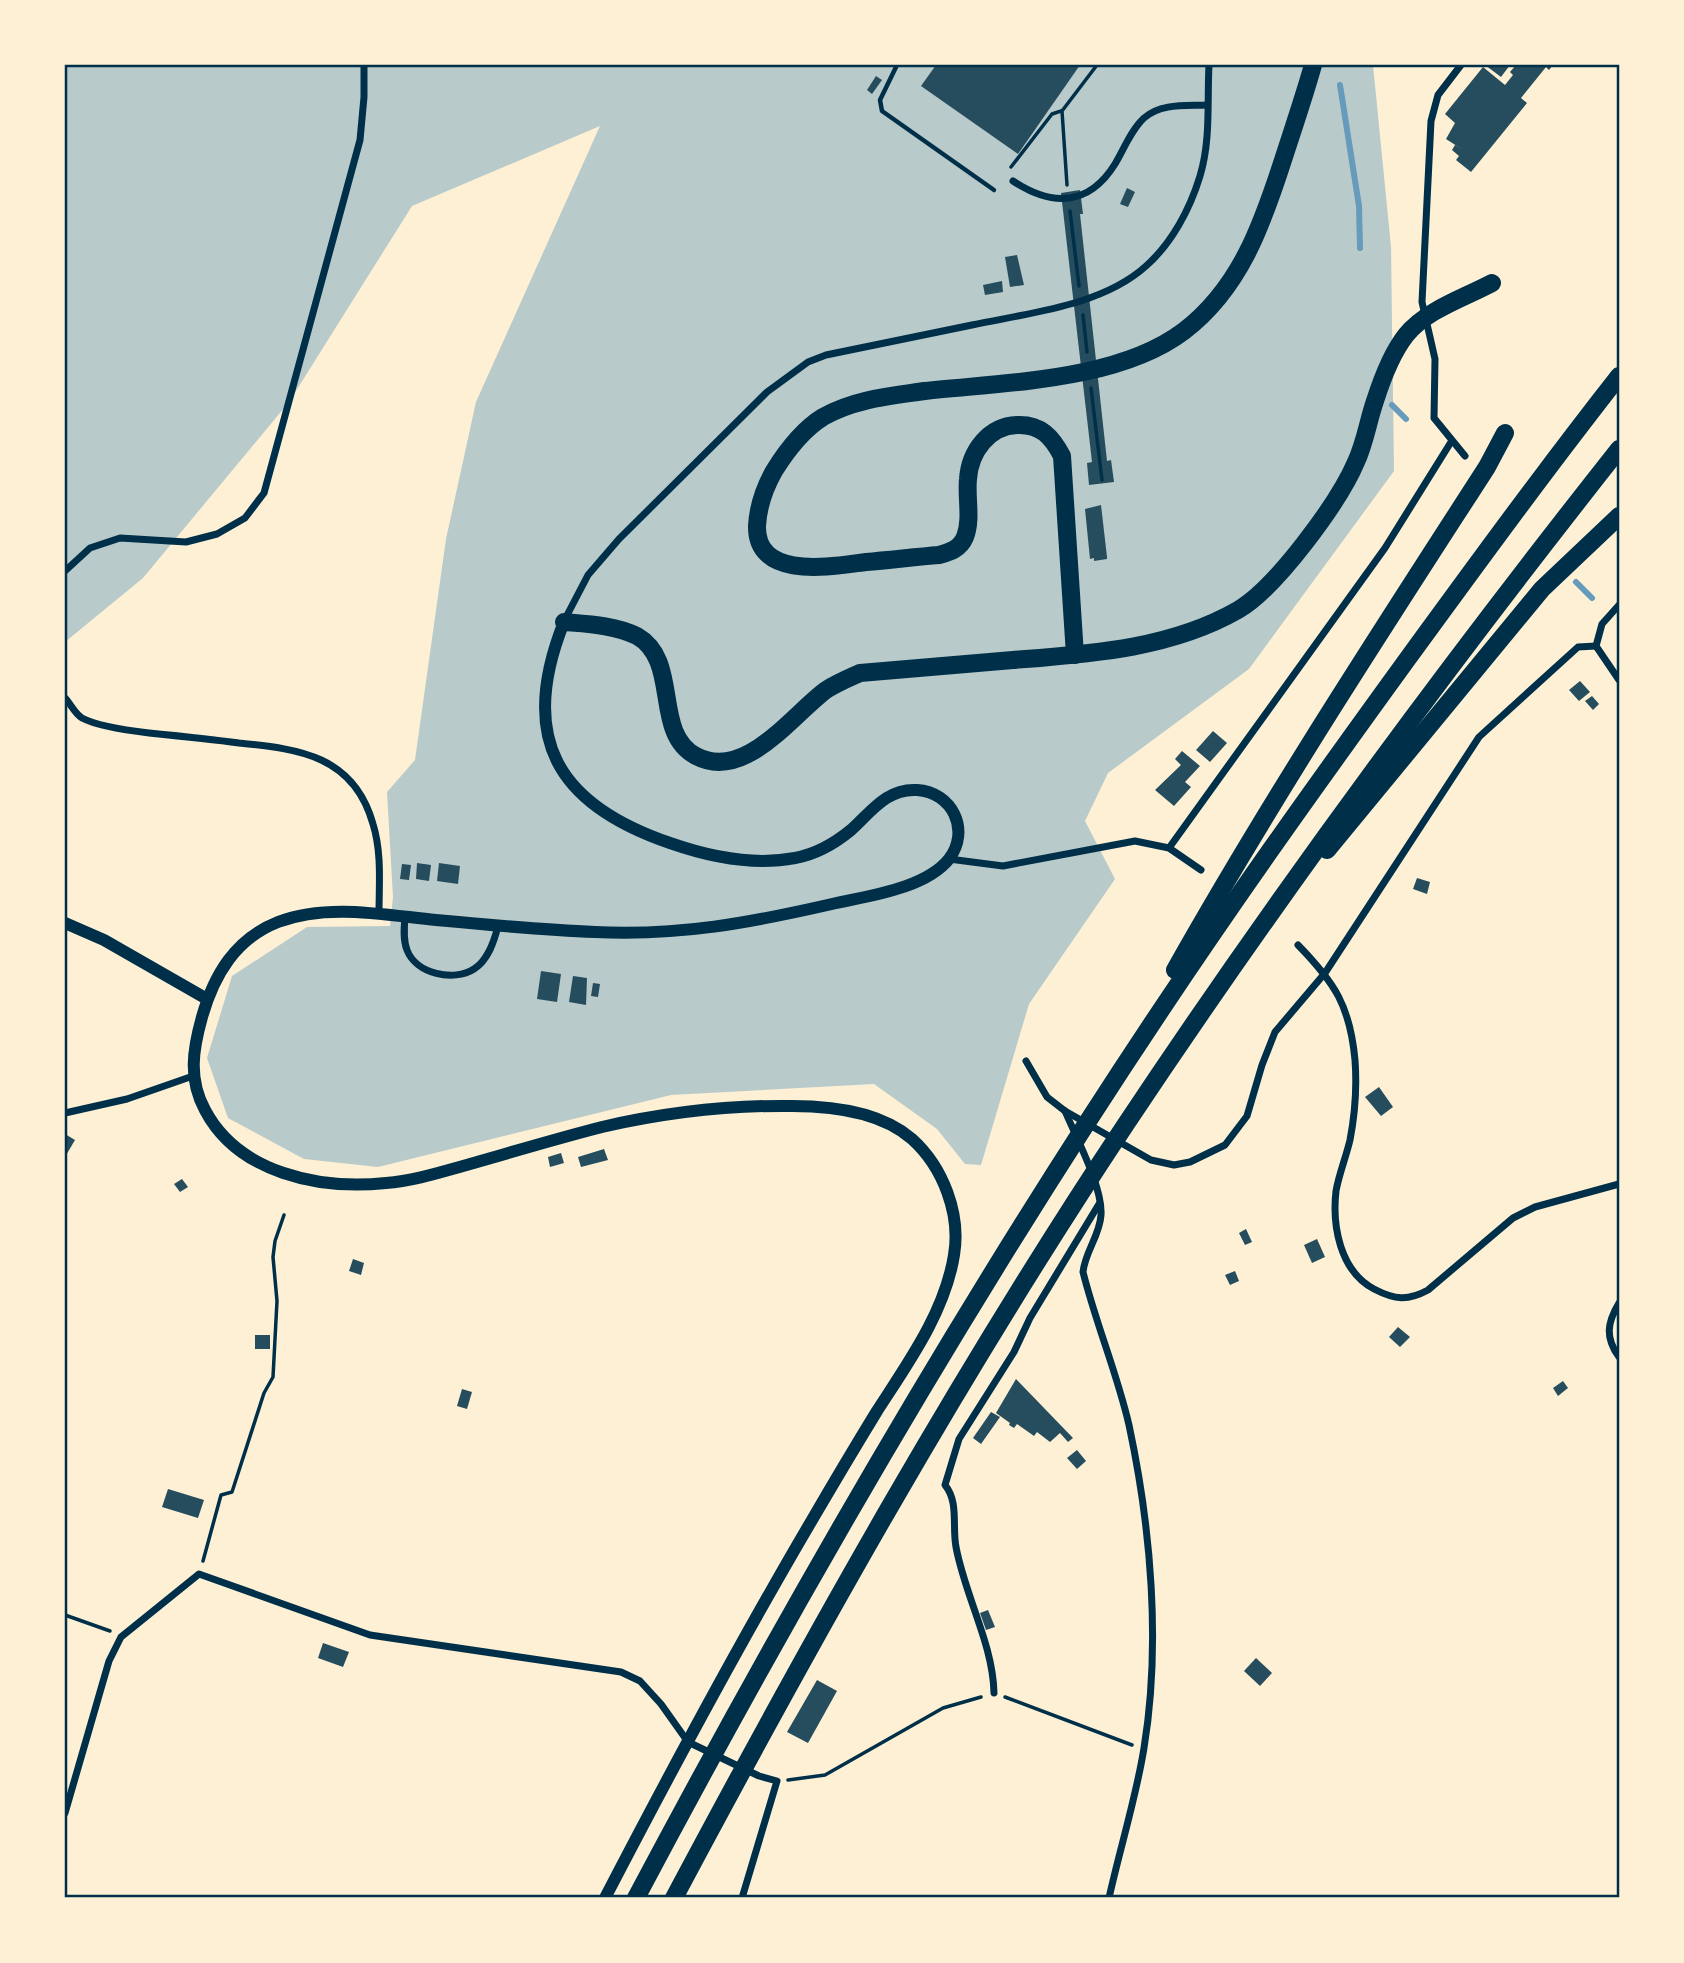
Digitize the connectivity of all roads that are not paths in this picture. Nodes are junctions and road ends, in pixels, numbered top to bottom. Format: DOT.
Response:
graph roads {
  1 [pos="363,65"];
  2 [pos="897,65"];
  3 [pos="1209,65"];
  4 [pos="1314,65"];
  5 [pos="1461,65"];
  6 [pos="1207,105"];
  7 [pos="1013,181"];
  8 [pos="994,190"];
  9 [pos="1492,284"];
  10 [pos="1619,376"];
  11 [pos="1505,433"];
  12 [pos="1451,442"];
  13 [pos="1619,449"];
  14 [pos="1465,456"];
  15 [pos="1619,516"];
  16 [pos="65,571"];
  17 [pos="1619,605"];
  18 [pos="564,622"];
  19 [pos="1597,646"];
  20 [pos="1076,655"];
  21 [pos="1619,680"];
  22 [pos="65,698"];
  23 [pos="1169,848"];
  24 [pos="948,859"];
  25 [pos="1201,870"];
  26 [pos="379,914"];
  27 [pos="405,917"];
  28 [pos="65,923"];
  29 [pos="498,926"];
  30 [pos="1298,945"];
  31 [pos="1237,960"];
  32 [pos="1325,973"];
  33 [pos="207,999"];
  34 [pos="1026,1061"];
  35 [pos="193,1076"];
  36 [pos="1065,1111"];
  37 [pos="1096,1111"];
  38 [pos="65,1113"];
  39 [pos="1619,1184"];
  40 [pos="1100,1203"];
  41 [pos="1619,1303"];
  42 [pos="1619,1357"];
  43 [pos="995,1693"];
  44 [pos="688,1742"];
  45 [pos="65,1813"];
  46 [pos="605,1898"];
  47 [pos="636,1898"];
  48 [pos="674,1898"];
  49 [pos="742,1898"];
  50 [pos="1109,1898"];
  1 -- 16 [label="street"];
  2 -- 8 [label="lane"];
  3 -- 6 [label="street"];
  4 -- 20 [label="highway"];
  5 -- 12 [label="street"];
  6 -- 7 [label="street"];
  6 -- 18 [label="street"];
  9 -- 20 [label="highway"];
  10 -- 37 [label="highway"];
  11 -- 37 [label="highway"];
  12 -- 14 [label="street"];
  12 -- 23 [label="street"];
  13 -- 31 [label="highway"];
  15 -- 31 [label="highway"];
  17 -- 19 [label="street"];
  18 -- 20 [label="highway"];
  18 -- 24 [label="street"];
  19 -- 21 [label="street"];
  19 -- 32 [label="street"];
  22 -- 26 [label="street"];
  23 -- 24 [label="street"];
  23 -- 25 [label="street"];
  24 -- 29 [label="street"];
  26 -- 27 [label="street"];
  26 -- 33 [label="street"];
  27 -- 29 [label="street"];
  27 -- 29 [label="street"];
  28 -- 33 [label="street"];
  30 -- 32 [label="street"];
  31 -- 48 [label="highway"];
  32 -- 36 [label="street"];
  32 -- 39 [label="street"];
  33 -- 35 [label="street"];
  34 -- 36 [label="street"];
  35 -- 38 [label="street"];
  35 -- 44 [label="street"];
  36 -- 40 [label="street"];
  37 -- 47 [label="highway"];
  40 -- 43 [label="street"];
  40 -- 50 [label="street"];
  41 -- 42 [label="street"];
  44 -- 45 [label="street"];
  44 -- 46 [label="street"];
  44 -- 49 [label="street"];
}
